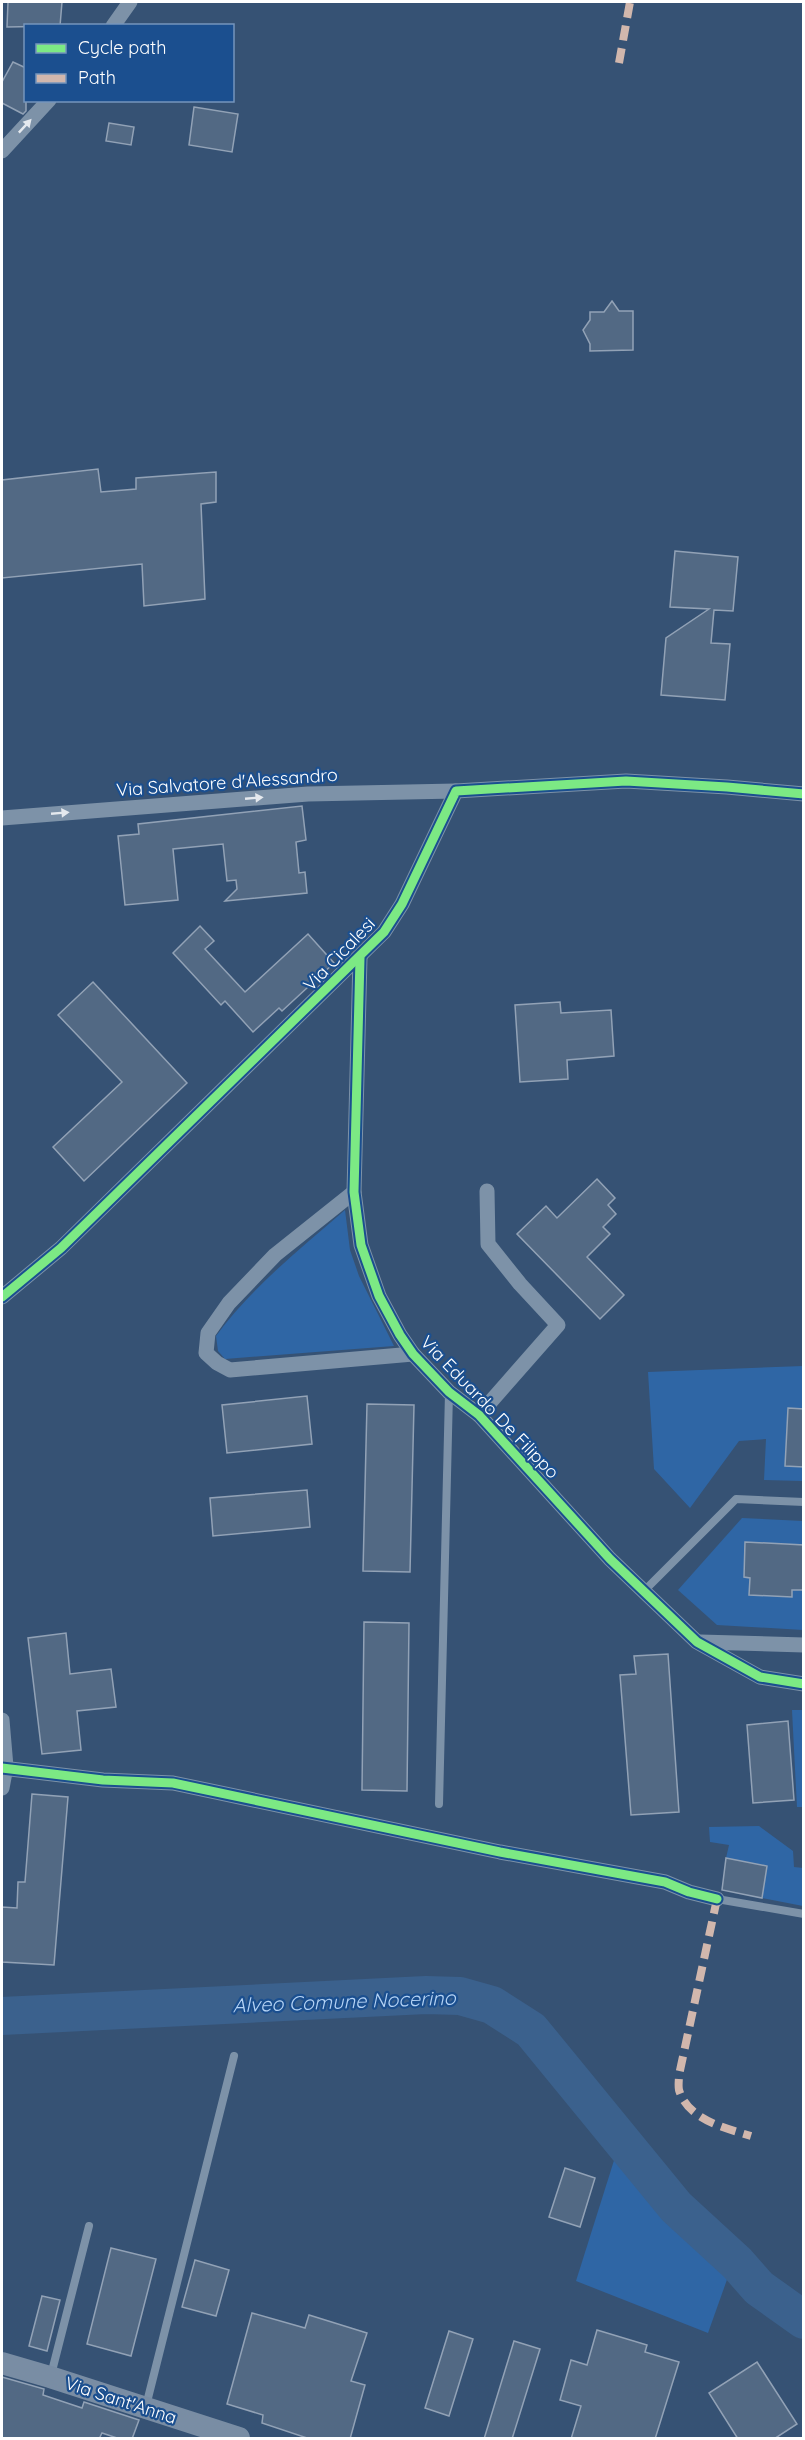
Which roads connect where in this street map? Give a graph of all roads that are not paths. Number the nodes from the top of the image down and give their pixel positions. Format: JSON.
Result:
{"nodes":[{"id":1,"x":130,"y":2,"type":"edge"},
{"id":2,"x":114,"y":24,"type":"edge"},
{"id":3,"x":47,"y":102,"type":"edge"},
{"id":4,"x":2,"y":151,"type":"edge"},
{"id":5,"x":456,"y":791,"type":"junction"},
{"id":6,"x":804,"y":794,"type":"edge"},
{"id":7,"x":2,"y":818,"type":"edge"},
{"id":8,"x":360,"y":958,"type":"junction"},
{"id":9,"x":487,"y":1191,"type":"dead end"},
{"id":10,"x":354,"y":1192,"type":"junction"},
{"id":11,"x":2,"y":1297,"type":"edge"},
{"id":12,"x":413,"y":1354,"type":"junction"},
{"id":13,"x":449,"y":1392,"type":"junction"},
{"id":14,"x":479,"y":1415,"type":"junction"},
{"id":15,"x":804,"y":1503,"type":"edge"},
{"id":16,"x":643,"y":1592,"type":"junction"},
{"id":17,"x":697,"y":1642,"type":"junction"},
{"id":18,"x":804,"y":1645,"type":"edge"},
{"id":19,"x":804,"y":1684,"type":"edge"},
{"id":20,"x":2,"y":1720,"type":"edge"},
{"id":21,"x":4,"y":1768,"type":"edge"},
{"id":22,"x":2,"y":1788,"type":"edge"},
{"id":23,"x":438,"y":1804,"type":"dead end"},
{"id":24,"x":717,"y":1899,"type":"joint"},
{"id":25,"x":804,"y":1914,"type":"edge"},
{"id":26,"x":234,"y":2056,"type":"dead end"},
{"id":27,"x":89,"y":2226,"type":"dead end"},
{"id":28,"x":2,"y":2363,"type":"edge"},
{"id":29,"x":50,"y":2377,"type":"junction"},
{"id":30,"x":146,"y":2408,"type":"junction"},
{"id":31,"x":239,"y":2439,"type":"edge"}],
"edges":[{"from":1,"to":2,"type":"street"},
{"from":4,"to":3,"type":"street","one_way":true},
{"from":5,"to":6,"type":"street"},
{"from":7,"to":5,"type":"street","name":"Via Salvatore d'Alessandro","one_way":true},
{"from":5,"to":8,"type":"street","name":"Via Cicalesi"},
{"from":8,"to":10,"type":"street","name":"Via Eduardo De Filippo"},
{"from":8,"to":11,"type":"street","name":"Via Cicalesi"},
{"from":9,"to":14,"type":"street","name":"Via Eduardo De Filippo"},
{"from":10,"to":12,"type":"street","name":"Via Eduardo De Filippo"},
{"from":10,"to":12,"type":"street","name":"Via Eduardo De Filippo"},
{"from":12,"to":13,"type":"street","name":"Via Eduardo De Filippo"},
{"from":13,"to":14,"type":"street","name":"Via Eduardo De Filippo"},
{"from":13,"to":23,"type":"lane"},
{"from":14,"to":16,"type":"street","name":"Via Eduardo De Filippo"},
{"from":15,"to":16,"type":"lane"},
{"from":16,"to":17,"type":"street","name":"Via Eduardo De Filippo"},
{"from":17,"to":18,"type":"street"},
{"from":17,"to":19,"type":"street","name":"Via Eduardo De Filippo"},
{"from":20,"to":21,"type":"street"},
{"from":21,"to":22,"type":"street"},
{"from":21,"to":24,"type":"street"},
{"from":24,"to":25,"type":"lane"},
{"from":26,"to":30,"type":"lane"},
{"from":27,"to":29,"type":"lane"},
{"from":28,"to":29,"type":"main road","name":"Via Sant'Anna"},
{"from":29,"to":30,"type":"main road","name":"Via Sant'Anna"},
{"from":30,"to":31,"type":"main road","name":"Via Sant'Anna"}]}
